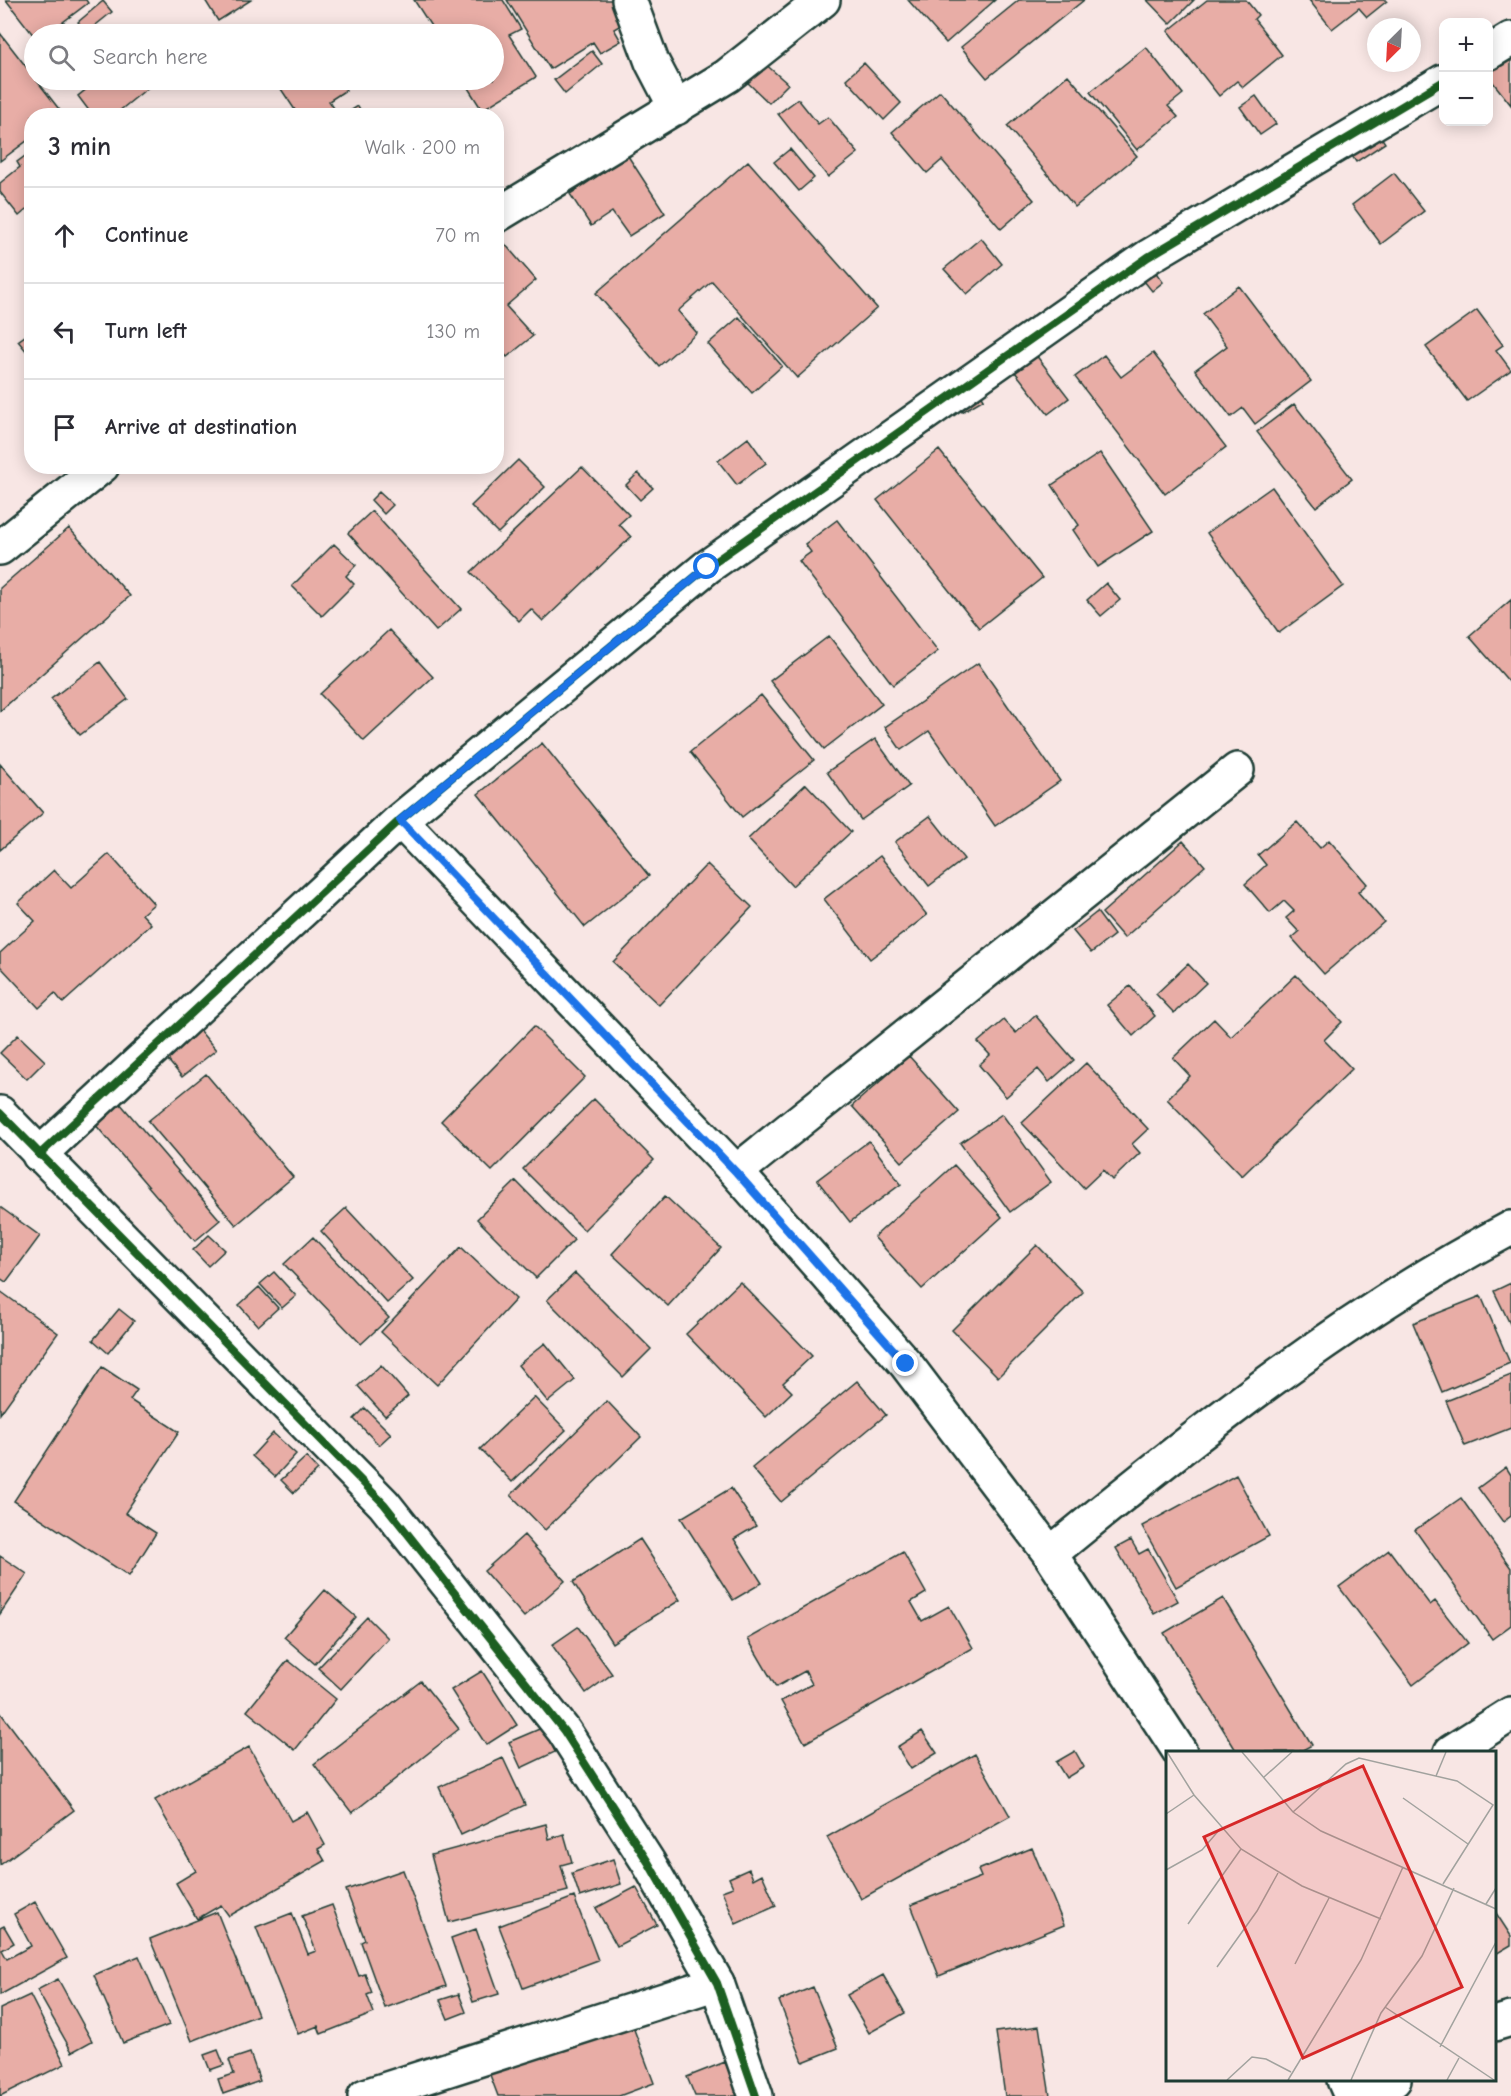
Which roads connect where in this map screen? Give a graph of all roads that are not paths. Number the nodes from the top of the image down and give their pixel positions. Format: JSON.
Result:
{"nodes":[{"id":1,"x":629,"y":0,"type":"edge"},
{"id":2,"x":823,"y":0,"type":"edge"},
{"id":3,"x":1511,"y":39,"type":"edge"},
{"id":4,"x":1493,"y":50,"type":"edge"},
{"id":5,"x":1439,"y":83,"type":"edge"},
{"id":6,"x":676,"y":108,"type":"junction"},
{"id":7,"x":504,"y":211,"type":"edge"},
{"id":8,"x":92,"y":474,"type":"edge"},
{"id":9,"x":0,"y":548,"type":"edge"},
{"id":10,"x":1238,"y":770,"type":"dead end"},
{"id":11,"x":400,"y":820,"type":"junction"},
{"id":12,"x":0,"y":1113,"type":"edge"},
{"id":13,"x":39,"y":1155,"type":"junction"},
{"id":14,"x":736,"y":1172,"type":"junction"},
{"id":15,"x":1511,"y":1228,"type":"edge"},
{"id":16,"x":1050,"y":1554,"type":"junction"},
{"id":17,"x":1511,"y":1714,"type":"edge"},
{"id":18,"x":1179,"y":1751,"type":"edge"},
{"id":19,"x":1453,"y":1751,"type":"edge"},
{"id":20,"x":717,"y":1983,"type":"junction"},
{"id":21,"x":1511,"y":2019,"type":"edge"},
{"id":22,"x":1496,"y":2023,"type":"edge"},
{"id":23,"x":1345,"y":2081,"type":"edge"},
{"id":24,"x":1391,"y":2081,"type":"edge"},
{"id":25,"x":365,"y":2096,"type":"edge"},
{"id":26,"x":756,"y":2096,"type":"edge"},
{"id":27,"x":1351,"y":2096,"type":"edge"},
{"id":28,"x":1369,"y":2096,"type":"edge"}],
"edges":[{"from":1,"to":6,"type":"street"},
{"from":2,"to":6,"type":"street"},
{"from":3,"to":4,"type":"street"},
{"from":5,"to":11,"type":"street"},
{"from":6,"to":7,"type":"street"},
{"from":8,"to":9,"type":"street"},
{"from":10,"to":14,"type":"street"},
{"from":11,"to":13,"type":"street"},
{"from":11,"to":14,"type":"street"},
{"from":12,"to":13,"type":"street"},
{"from":13,"to":20,"type":"street"},
{"from":14,"to":16,"type":"street"},
{"from":15,"to":16,"type":"street"},
{"from":16,"to":18,"type":"street"},
{"from":17,"to":19,"type":"street"},
{"from":20,"to":25,"type":"street"},
{"from":20,"to":26,"type":"street"},
{"from":21,"to":22,"type":"street"},
{"from":23,"to":27,"type":"street"},
{"from":24,"to":28,"type":"street"}]}
